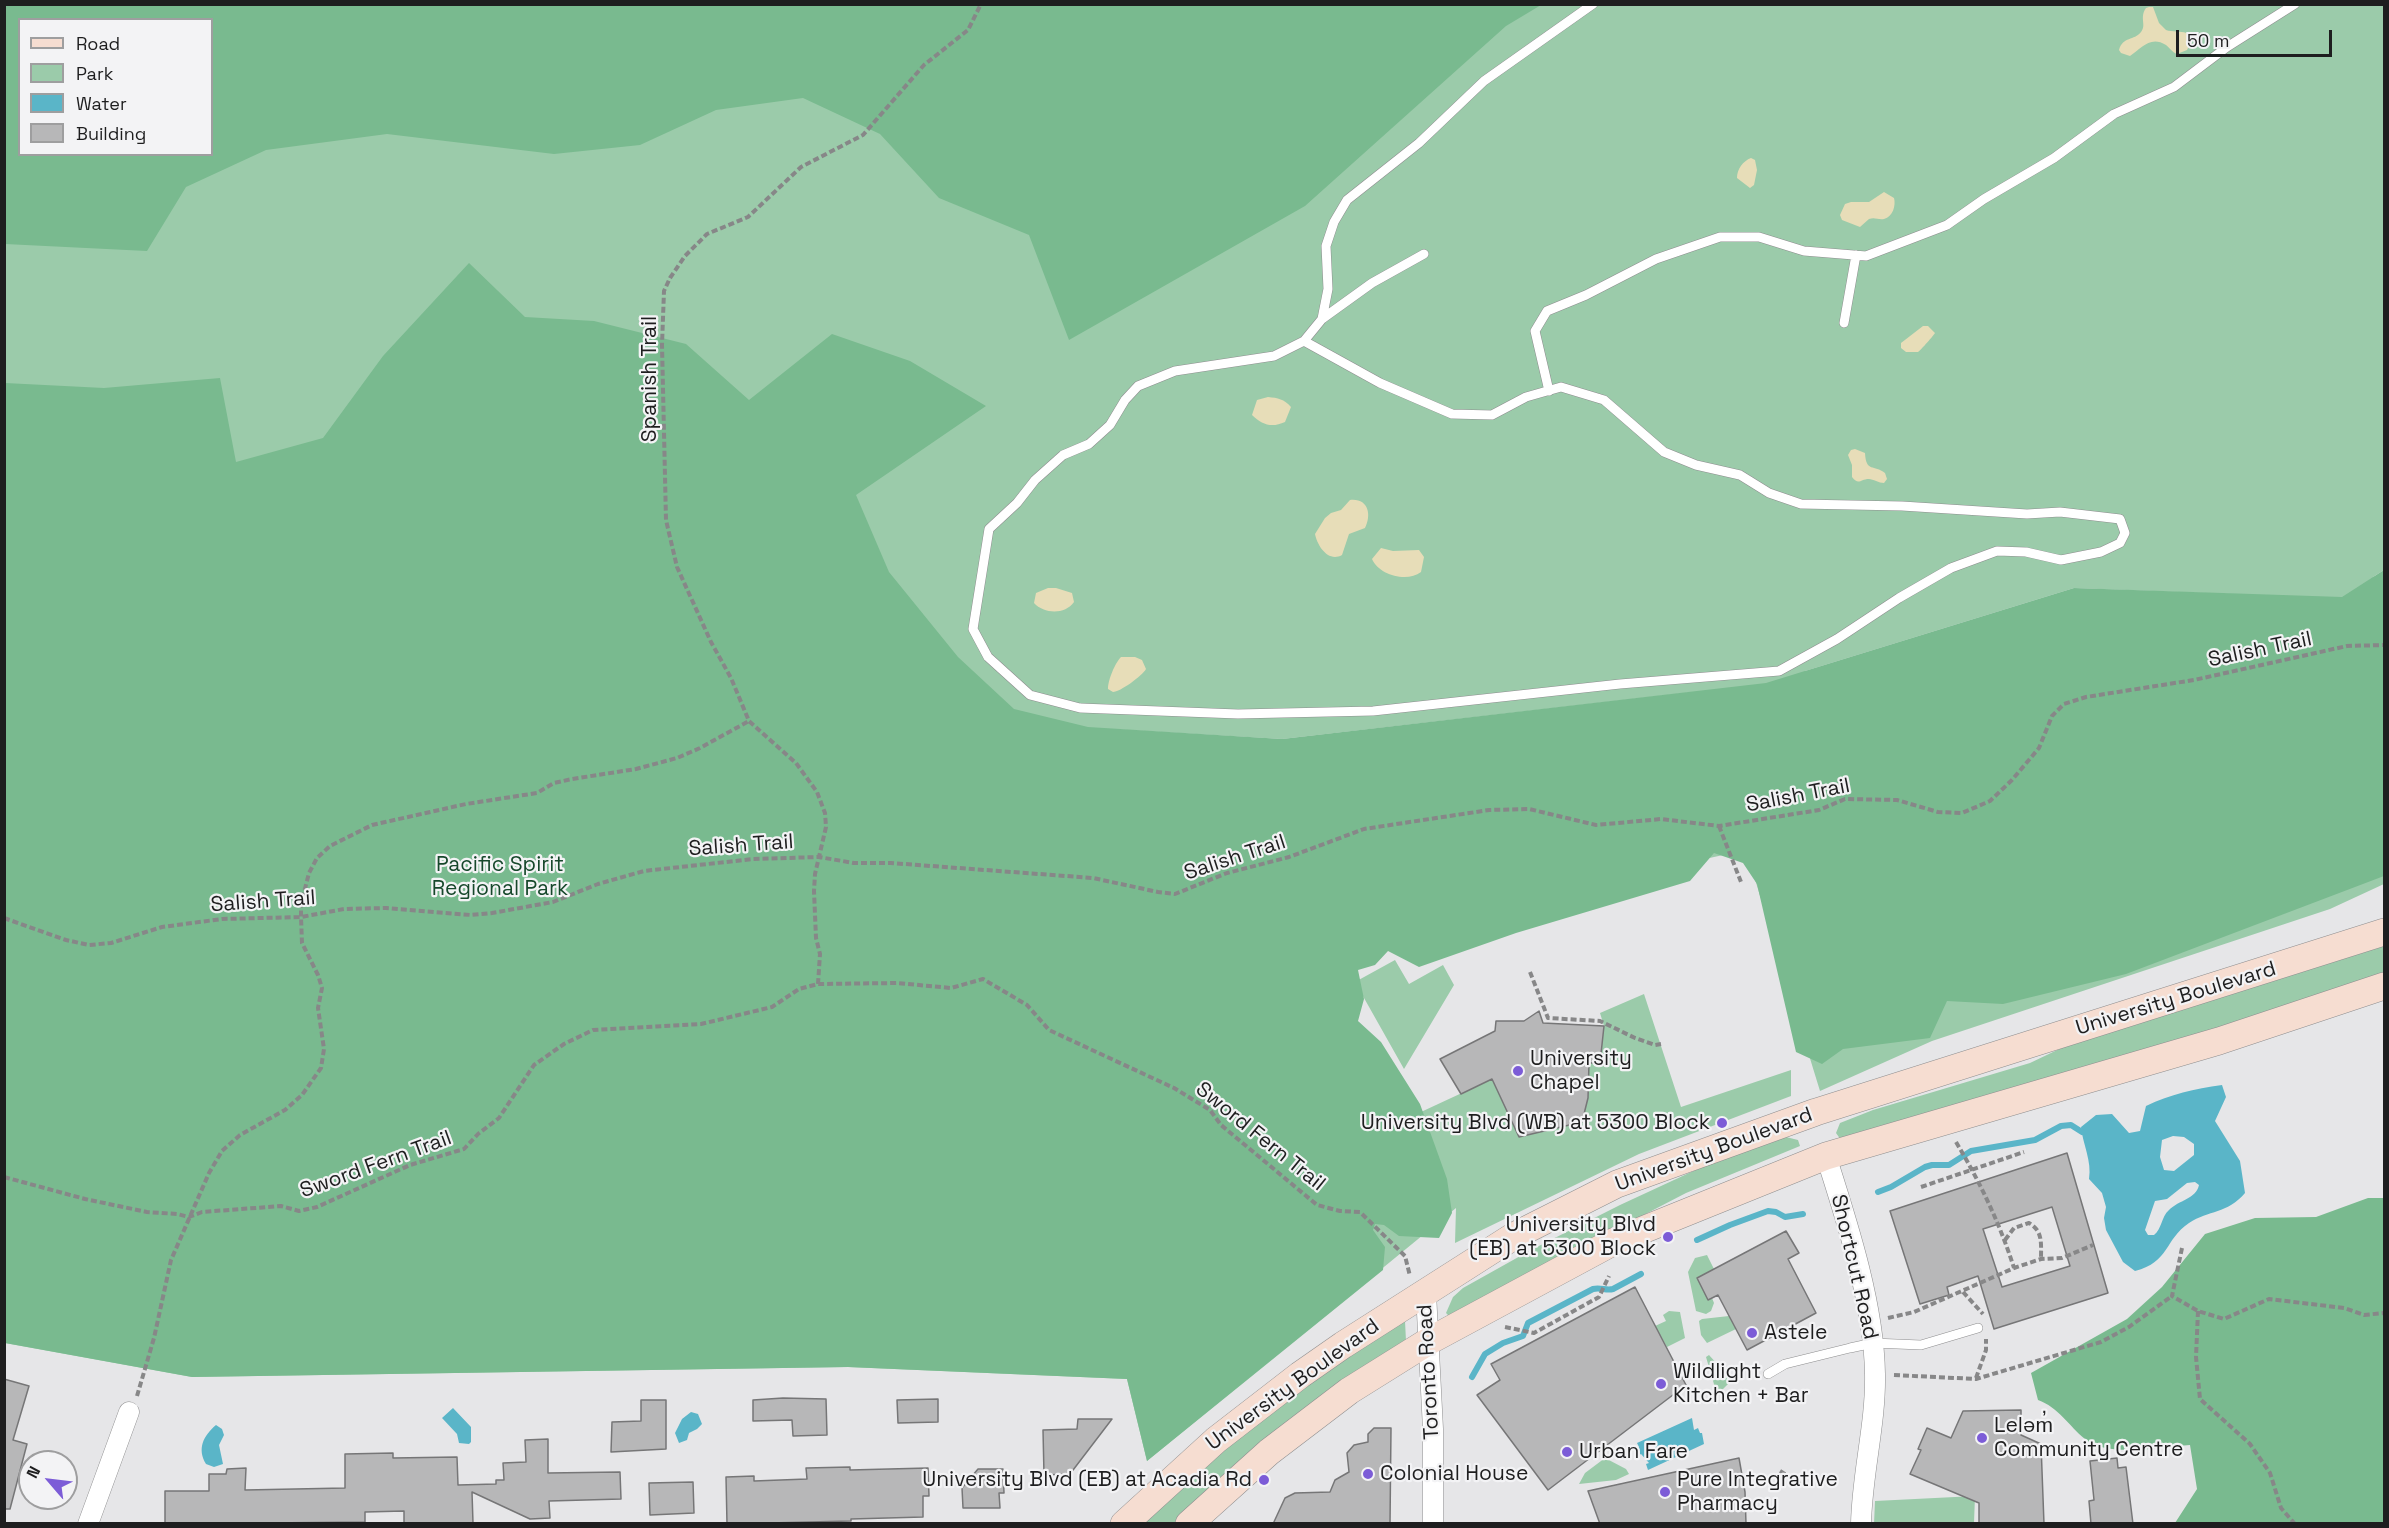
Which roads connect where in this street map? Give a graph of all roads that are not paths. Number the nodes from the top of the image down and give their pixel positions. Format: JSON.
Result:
{"nodes":[{"id":1,"x":1593,"y":4,"type":"edge"},
{"id":2,"x":2295,"y":4,"type":"edge"},
{"id":3,"x":1424,"y":254,"type":"dead end"},
{"id":4,"x":1856,"y":255,"type":"junction"},
{"id":5,"x":1322,"y":319,"type":"junction"},
{"id":6,"x":1844,"y":323,"type":"dead end"},
{"id":7,"x":1304,"y":341,"type":"junction"},
{"id":8,"x":1549,"y":391,"type":"junction"},
{"id":9,"x":2385,"y":932,"type":"edge"},
{"id":10,"x":2385,"y":986,"type":"edge"},
{"id":11,"x":1816,"y":1112,"type":"junction"},
{"id":12,"x":1826,"y":1156,"type":"junction"},
{"id":13,"x":1417,"y":1289,"type":"junction"},
{"id":14,"x":1978,"y":1328,"type":"dead end"},
{"id":15,"x":1429,"y":1341,"type":"junction"},
{"id":16,"x":1873,"y":1343,"type":"junction"},
{"id":17,"x":1768,"y":1374,"type":"dead end"},
{"id":18,"x":129,"y":1412,"type":"road end"},
{"id":19,"x":88,"y":1524,"type":"edge"},
{"id":20,"x":1124,"y":1524,"type":"edge"},
{"id":21,"x":1189,"y":1524,"type":"edge"},
{"id":22,"x":1433,"y":1524,"type":"edge"},
{"id":23,"x":1861,"y":1524,"type":"edge"}],
"edges":[{"from":1,"to":5,"type":"lane"},
{"from":2,"to":4,"type":"lane"},
{"from":3,"to":5,"type":"lane"},
{"from":4,"to":6,"type":"lane"},
{"from":4,"to":8,"type":"lane"},
{"from":5,"to":7,"type":"lane"},
{"from":7,"to":8,"type":"lane"},
{"from":7,"to":8,"type":"lane"},
{"from":9,"to":11,"type":"main road","name":"University Boulevard"},
{"from":10,"to":12,"type":"main road","name":"University Boulevard"},
{"from":11,"to":12,"type":"main road"},
{"from":11,"to":13,"type":"main road","name":"University Boulevard"},
{"from":12,"to":15,"type":"main road","name":"University Boulevard"},
{"from":12,"to":16,"type":"street","name":"Shortcut Road"},
{"from":13,"to":15,"type":"street","name":"Toronto Road"},
{"from":13,"to":20,"type":"main road","name":"University Boulevard"},
{"from":14,"to":16,"type":"lane"},
{"from":15,"to":21,"type":"main road","name":"University Boulevard"},
{"from":15,"to":22,"type":"street","name":"Toronto Road"},
{"from":16,"to":17,"type":"lane"},
{"from":16,"to":23,"type":"street","name":"Shortcut Road"},
{"from":18,"to":19,"type":"street"}]}
